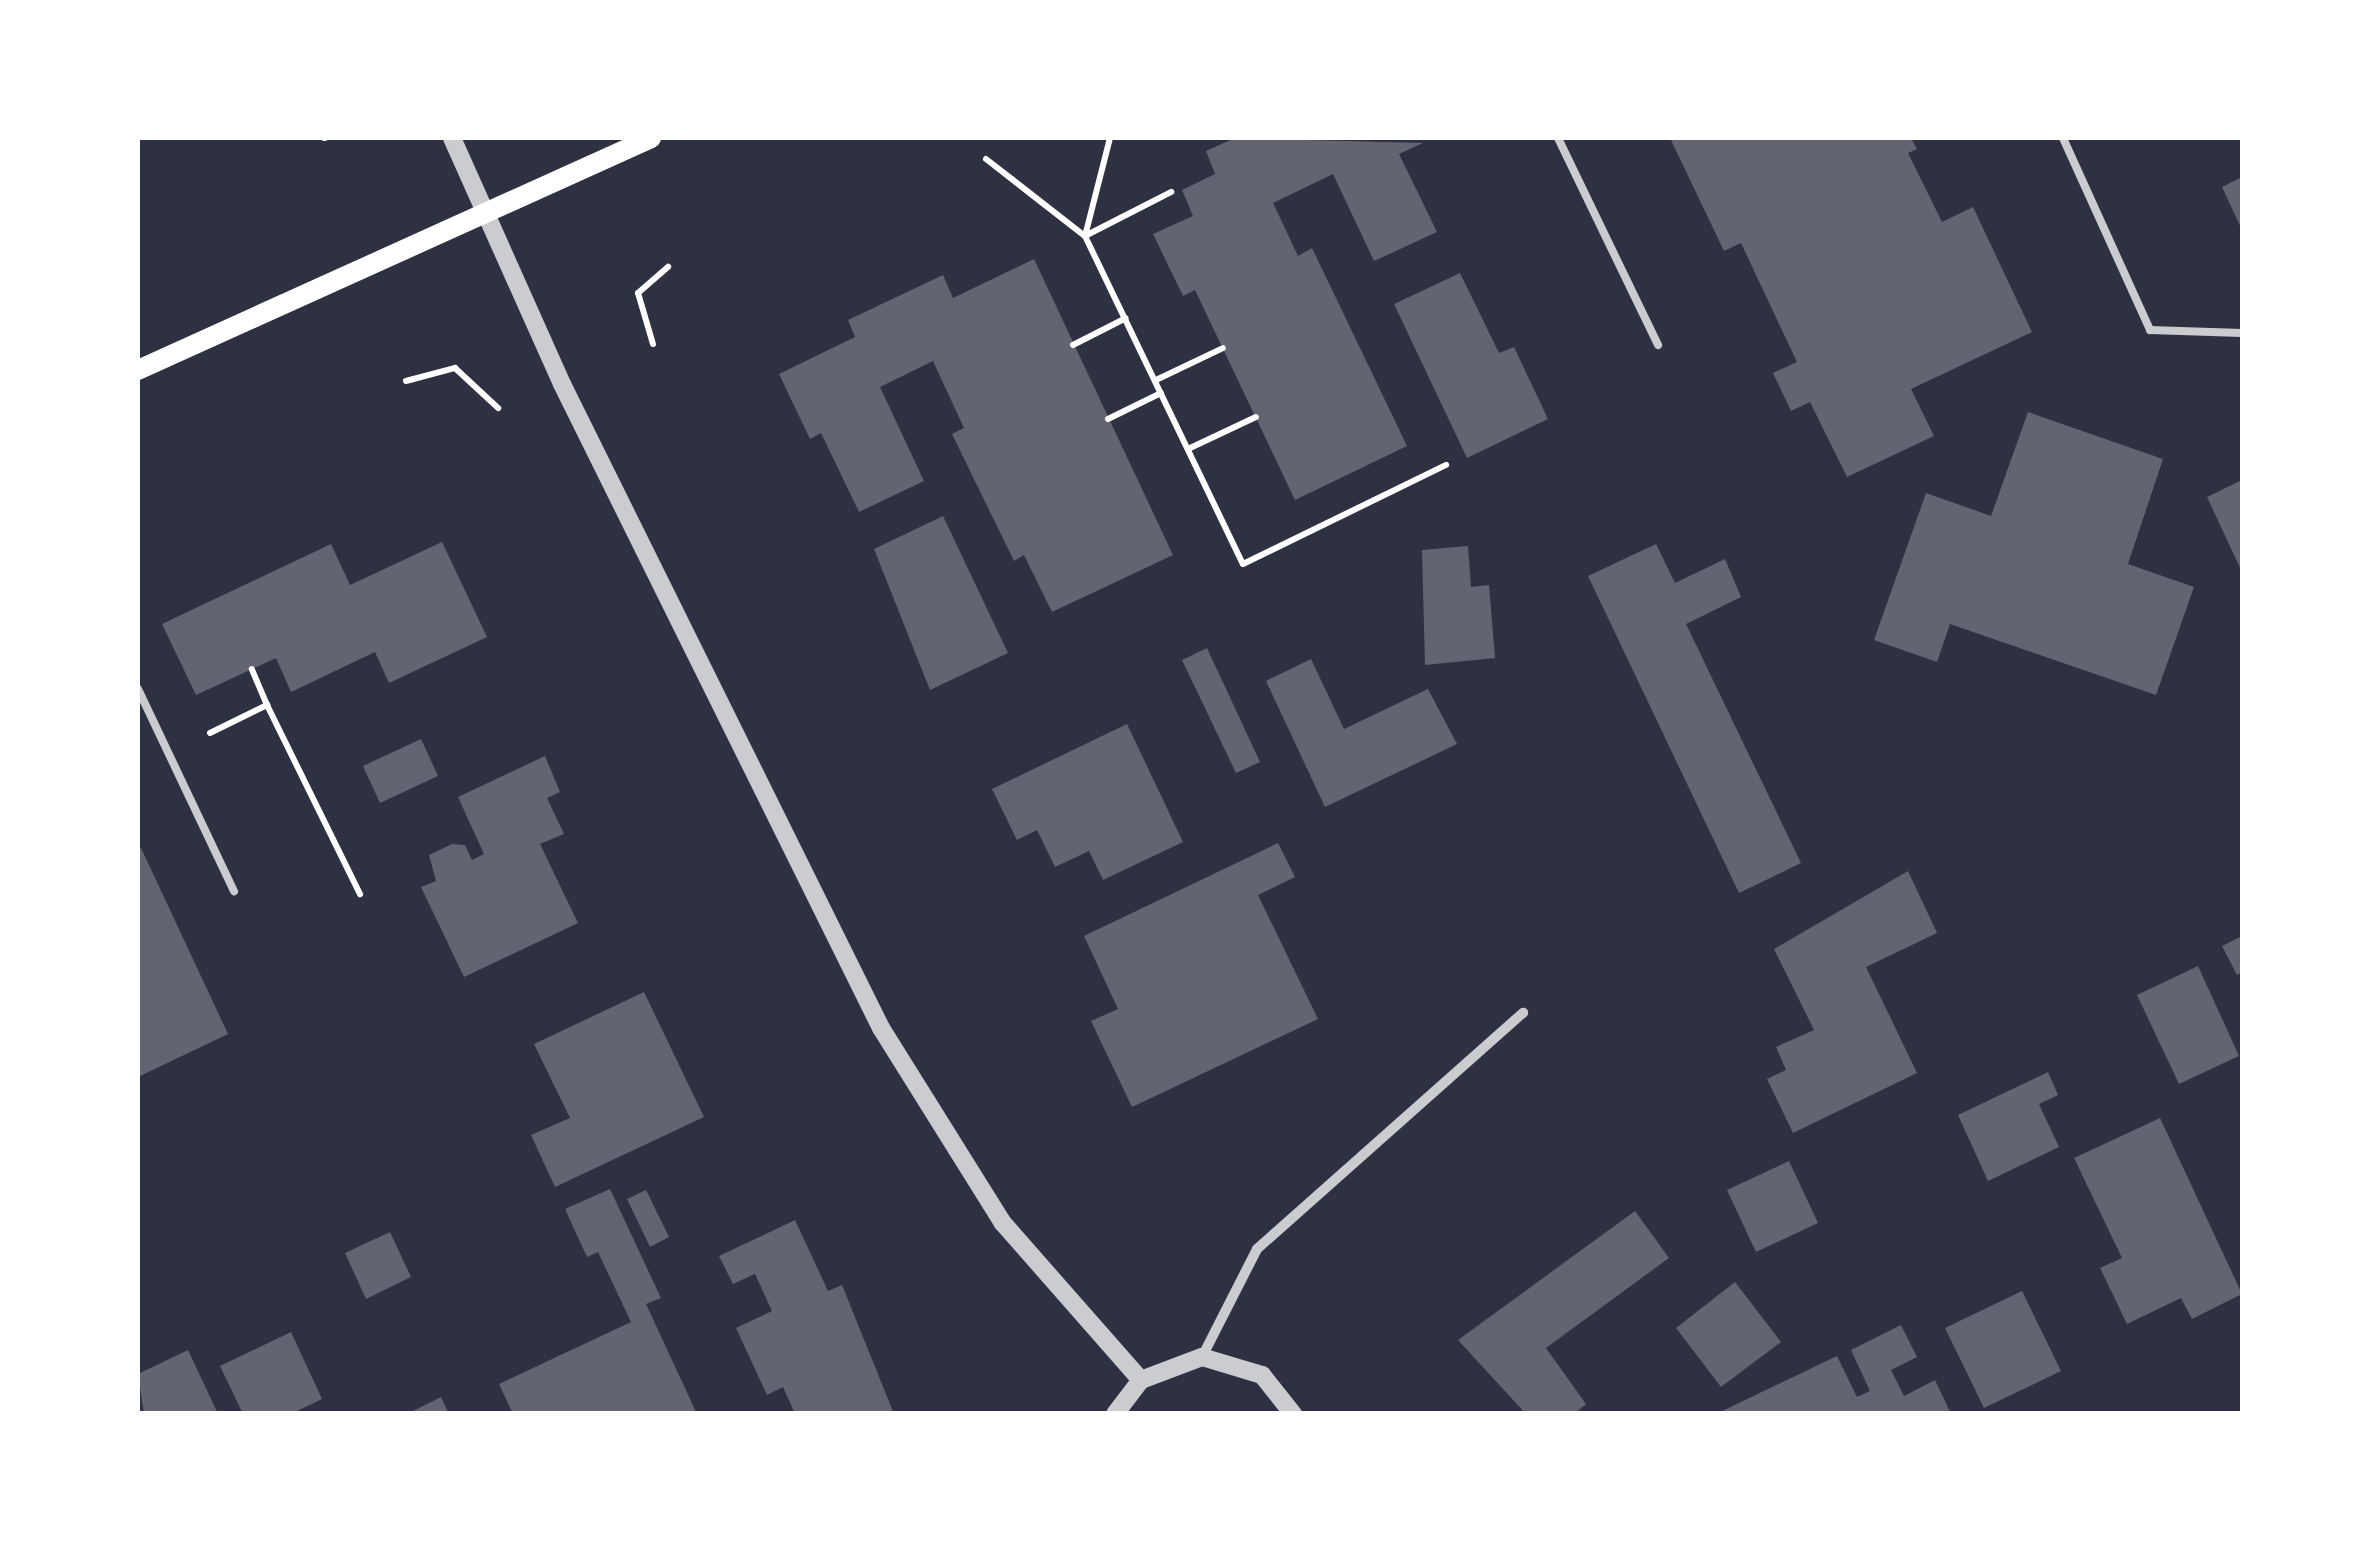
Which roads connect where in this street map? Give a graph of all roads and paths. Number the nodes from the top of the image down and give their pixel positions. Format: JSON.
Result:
{"nodes":[{"id":1,"x":452,"y":138,"type":"edge"},
{"id":2,"x":651,"y":138,"type":"edge"},
{"id":3,"x":1110,"y":138,"type":"edge"},
{"id":4,"x":1558,"y":138,"type":"edge"},
{"id":5,"x":2063,"y":138,"type":"edge"},
{"id":6,"x":986,"y":160,"type":"dead end"},
{"id":7,"x":1171,"y":192,"type":"dead end"},
{"id":8,"x":487,"y":209,"type":"junction"},
{"id":9,"x":1086,"y":236,"type":"junction"},
{"id":10,"x":668,"y":268,"type":"dead end"},
{"id":11,"x":1126,"y":318,"type":"junction"},
{"id":12,"x":2242,"y":333,"type":"edge"},
{"id":13,"x":653,"y":344,"type":"dead end"},
{"id":14,"x":1074,"y":345,"type":"dead end"},
{"id":15,"x":1658,"y":345,"type":"dead end"},
{"id":16,"x":1223,"y":348,"type":"dead end"},
{"id":17,"x":138,"y":370,"type":"edge"},
{"id":18,"x":1156,"y":380,"type":"junction"},
{"id":19,"x":406,"y":381,"type":"dead end"},
{"id":20,"x":1160,"y":392,"type":"junction"},
{"id":21,"x":498,"y":408,"type":"dead end"},
{"id":22,"x":1256,"y":417,"type":"dead end"},
{"id":23,"x":1108,"y":419,"type":"dead end"},
{"id":24,"x":1188,"y":449,"type":"junction"},
{"id":25,"x":1446,"y":465,"type":"dead end"},
{"id":26,"x":252,"y":669,"type":"dead end"},
{"id":27,"x":138,"y":689,"type":"edge"},
{"id":28,"x":267,"y":705,"type":"junction"},
{"id":29,"x":256,"y":713,"type":"dead end"},
{"id":30,"x":234,"y":890,"type":"dead end"},
{"id":31,"x":360,"y":894,"type":"dead end"},
{"id":32,"x":1523,"y":1013,"type":"dead end"},
{"id":33,"x":1202,"y":1357,"type":"junction"},
{"id":34,"x":1140,"y":1380,"type":"junction"},
{"id":35,"x":1116,"y":1414,"type":"edge"},
{"id":36,"x":1293,"y":1414,"type":"edge"}],
"edges":[{"from":1,"to":8,"type":"street"},
{"from":2,"to":8,"type":"main road"},
{"from":3,"to":9,"type":"path"},
{"from":4,"to":15,"type":"lane"},
{"from":5,"to":12,"type":"lane"},
{"from":6,"to":9,"type":"path"},
{"from":7,"to":9,"type":"path"},
{"from":8,"to":17,"type":"main road"},
{"from":8,"to":34,"type":"street"},
{"from":9,"to":11,"type":"path"},
{"from":10,"to":13,"type":"path"},
{"from":11,"to":14,"type":"path"},
{"from":11,"to":18,"type":"path"},
{"from":16,"to":18,"type":"path"},
{"from":18,"to":20,"type":"path"},
{"from":19,"to":21,"type":"path"},
{"from":20,"to":23,"type":"path"},
{"from":20,"to":24,"type":"path"},
{"from":22,"to":24,"type":"path"},
{"from":24,"to":25,"type":"path"},
{"from":26,"to":28,"type":"path"},
{"from":27,"to":30,"type":"lane"},
{"from":28,"to":29,"type":"path"},
{"from":28,"to":31,"type":"path"},
{"from":32,"to":33,"type":"street"},
{"from":33,"to":34,"type":"street"},
{"from":33,"to":36,"type":"street"},
{"from":34,"to":35,"type":"street"}]}
